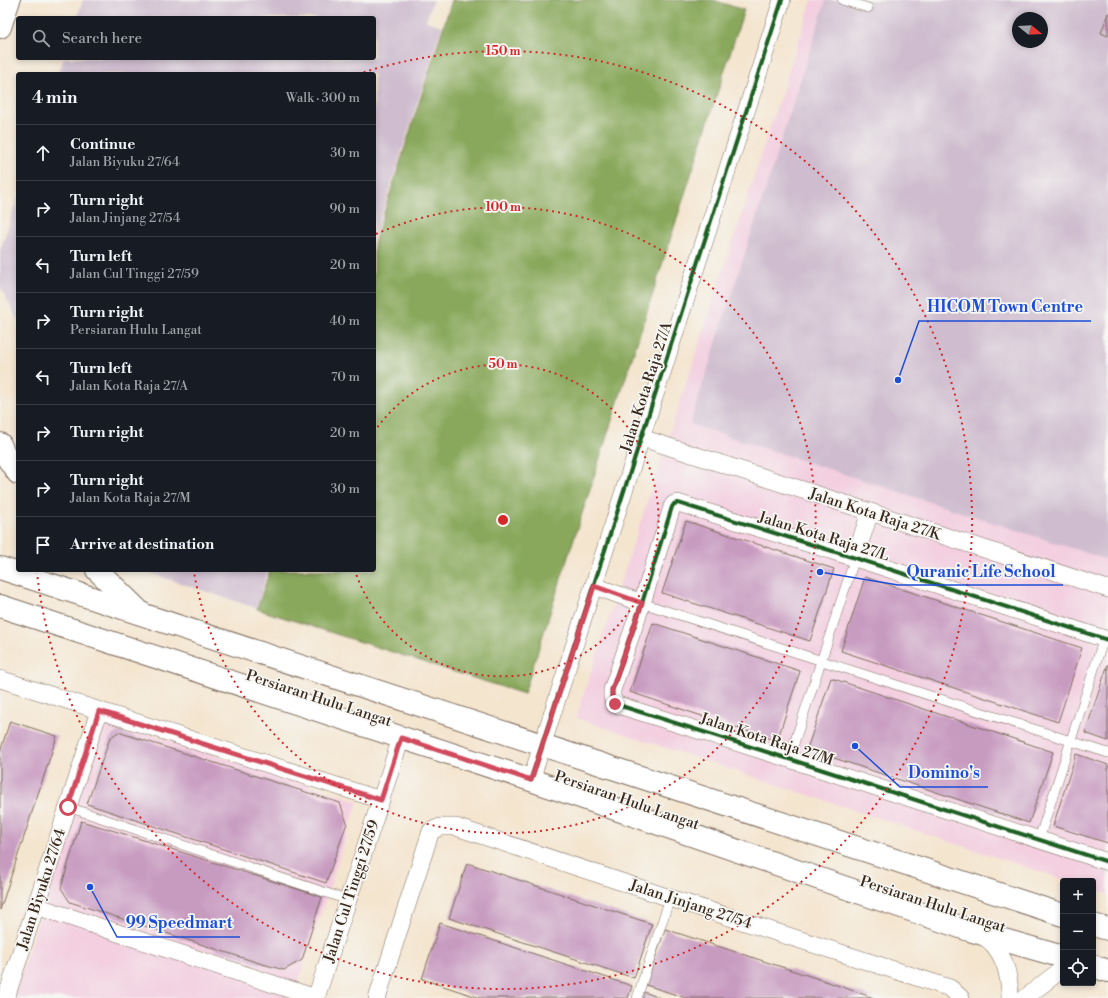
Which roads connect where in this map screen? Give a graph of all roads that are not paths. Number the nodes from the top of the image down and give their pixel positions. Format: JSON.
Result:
{"nodes":[{"id":1,"x":9,"y":0,"type":"edge"},
{"id":2,"x":782,"y":0,"type":"edge"},
{"id":3,"x":842,"y":0,"type":"edge"},
{"id":4,"x":868,"y":8,"type":"dead end"},
{"id":5,"x":0,"y":27,"type":"edge"},
{"id":6,"x":642,"y":438,"type":"junction"},
{"id":7,"x":0,"y":444,"type":"edge"},
{"id":8,"x":16,"y":470,"type":"edge"},
{"id":9,"x":672,"y":508,"type":"joint"},
{"id":10,"x":870,"y":512,"type":"junction"},
{"id":11,"x":855,"y":558,"type":"junction"},
{"id":12,"x":0,"y":568,"type":"edge"},
{"id":13,"x":99,"y":572,"type":"edge"},
{"id":14,"x":594,"y":586,"type":"junction"},
{"id":15,"x":1108,"y":589,"type":"edge"},
{"id":16,"x":642,"y":603,"type":"junction"},
{"id":17,"x":0,"y":606,"type":"edge"},
{"id":18,"x":144,"y":615,"type":"junction"},
{"id":19,"x":1107,"y":635,"type":"edge"},
{"id":20,"x":821,"y":661,"type":"junction"},
{"id":21,"x":0,"y":679,"type":"edge"},
{"id":22,"x":99,"y":711,"type":"junction"},
{"id":23,"x":401,"y":738,"type":"junction"},
{"id":24,"x":1071,"y":741,"type":"junction"},
{"id":25,"x":543,"y":745,"type":"junction"},
{"id":26,"x":1108,"y":752,"type":"edge"},
{"id":27,"x":790,"y":759,"type":"junction"},
{"id":28,"x":531,"y":780,"type":"junction"},
{"id":29,"x":381,"y":800,"type":"junction"},
{"id":30,"x":68,"y":807,"type":"junction"},
{"id":31,"x":1039,"y":839,"type":"junction"},
{"id":32,"x":1108,"y":862,"type":"edge"},
{"id":33,"x":670,"y":898,"type":"junction"},
{"id":34,"x":348,"y":900,"type":"junction"},
{"id":35,"x":36,"y":906,"type":"junction"},
{"id":36,"x":1060,"y":914,"type":"edge"},
{"id":37,"x":1096,"y":926,"type":"edge"},
{"id":38,"x":969,"y":930,"type":"junction"},
{"id":39,"x":1108,"y":930,"type":"edge"},
{"id":40,"x":1060,"y":956,"type":"edge"},
{"id":41,"x":1096,"y":967,"type":"edge"},
{"id":42,"x":1108,"y":971,"type":"edge"},
{"id":43,"x":1060,"y":972,"type":"edge"},
{"id":44,"x":955,"y":993,"type":"edge"},
{"id":45,"x":380,"y":997,"type":"edge"},
{"id":46,"x":6,"y":998,"type":"edge"},
{"id":47,"x":316,"y":998,"type":"edge"},
{"id":48,"x":637,"y":998,"type":"edge"},
{"id":49,"x":1010,"y":998,"type":"edge"},
{"id":50,"x":1025,"y":998,"type":"edge"}],
"edges":[{"from":1,"to":5,"type":"main road"},
{"from":2,"to":6,"type":"street","name":"Jalan Kota Raja 27/A"},
{"from":3,"to":4,"type":"lane"},
{"from":6,"to":10,"type":"street","name":"Jalan Kota Raja 27/K"},
{"from":6,"to":14,"type":"street","name":"Jalan Kota Raja 27/A"},
{"from":7,"to":8,"type":"main road"},
{"from":9,"to":11,"type":"street","name":"Jalan Kota Raja 27/L"},
{"from":9,"to":16,"type":"street","name":"Jalan Kota Raja 27/M"},
{"from":10,"to":11,"type":"street"},
{"from":10,"to":15,"type":"street","name":"Jalan Kota Raja 27/K"},
{"from":11,"to":19,"type":"street","name":"Jalan Kota Raja 27/L"},
{"from":11,"to":20,"type":"lane"},
{"from":12,"to":18,"type":"main road","name":"Persiaran Hulu Langat"},
{"from":13,"to":18,"type":"main road"},
{"from":14,"to":16,"type":"street"},
{"from":14,"to":25,"type":"street","name":"Jalan Kota Raja 27/A"},
{"from":16,"to":20,"type":"lane"},
{"from":16,"to":27,"type":"street","name":"Jalan Kota Raja 27/M"},
{"from":17,"to":23,"type":"main road","name":"Persiaran Hulu Langat"},
{"from":18,"to":25,"type":"main road","name":"Persiaran Hulu Langat"},
{"from":19,"to":24,"type":"lane"},
{"from":20,"to":24,"type":"lane"},
{"from":20,"to":27,"type":"lane"},
{"from":21,"to":22,"type":"street"},
{"from":22,"to":29,"type":"street"},
{"from":22,"to":30,"type":"street","name":"Jalan Biyuku 27/64"},
{"from":23,"to":28,"type":"main road","name":"Persiaran Hulu Langat"},
{"from":23,"to":29,"type":"street","name":"Jalan Cul Tinggi 27/59"},
{"from":24,"to":26,"type":"lane"},
{"from":24,"to":31,"type":"lane"},
{"from":25,"to":28,"type":"street","name":"Jalan Kota Raja 27/A"},
{"from":25,"to":36,"type":"main road","name":"Persiaran Hulu Langat"},
{"from":27,"to":31,"type":"street","name":"Jalan Kota Raja 27/M"},
{"from":28,"to":38,"type":"main road","name":"Persiaran Hulu Langat"},
{"from":29,"to":34,"type":"street","name":"Jalan Cul Tinggi 27/59"},
{"from":30,"to":34,"type":"lane"},
{"from":30,"to":35,"type":"street","name":"Jalan Biyuku 27/64"},
{"from":31,"to":32,"type":"street","name":"Jalan Kota Raja 27/M"},
{"from":33,"to":44,"type":"street","name":"Jalan Jinjang 27/54"},
{"from":33,"to":45,"type":"street","name":"Jalan Jinjang 27/54"},
{"from":33,"to":48,"type":"lane"},
{"from":34,"to":47,"type":"street","name":"Jalan Cul Tinggi 27/59"},
{"from":35,"to":46,"type":"street","name":"Jalan Biyuku 27/64"},
{"from":35,"to":47,"type":"street"},
{"from":37,"to":39,"type":"main road"},
{"from":38,"to":40,"type":"main road","name":"Persiaran Hulu Langat"},
{"from":38,"to":49,"type":"street"},
{"from":41,"to":42,"type":"main road"},
{"from":43,"to":50,"type":"street"}]}
